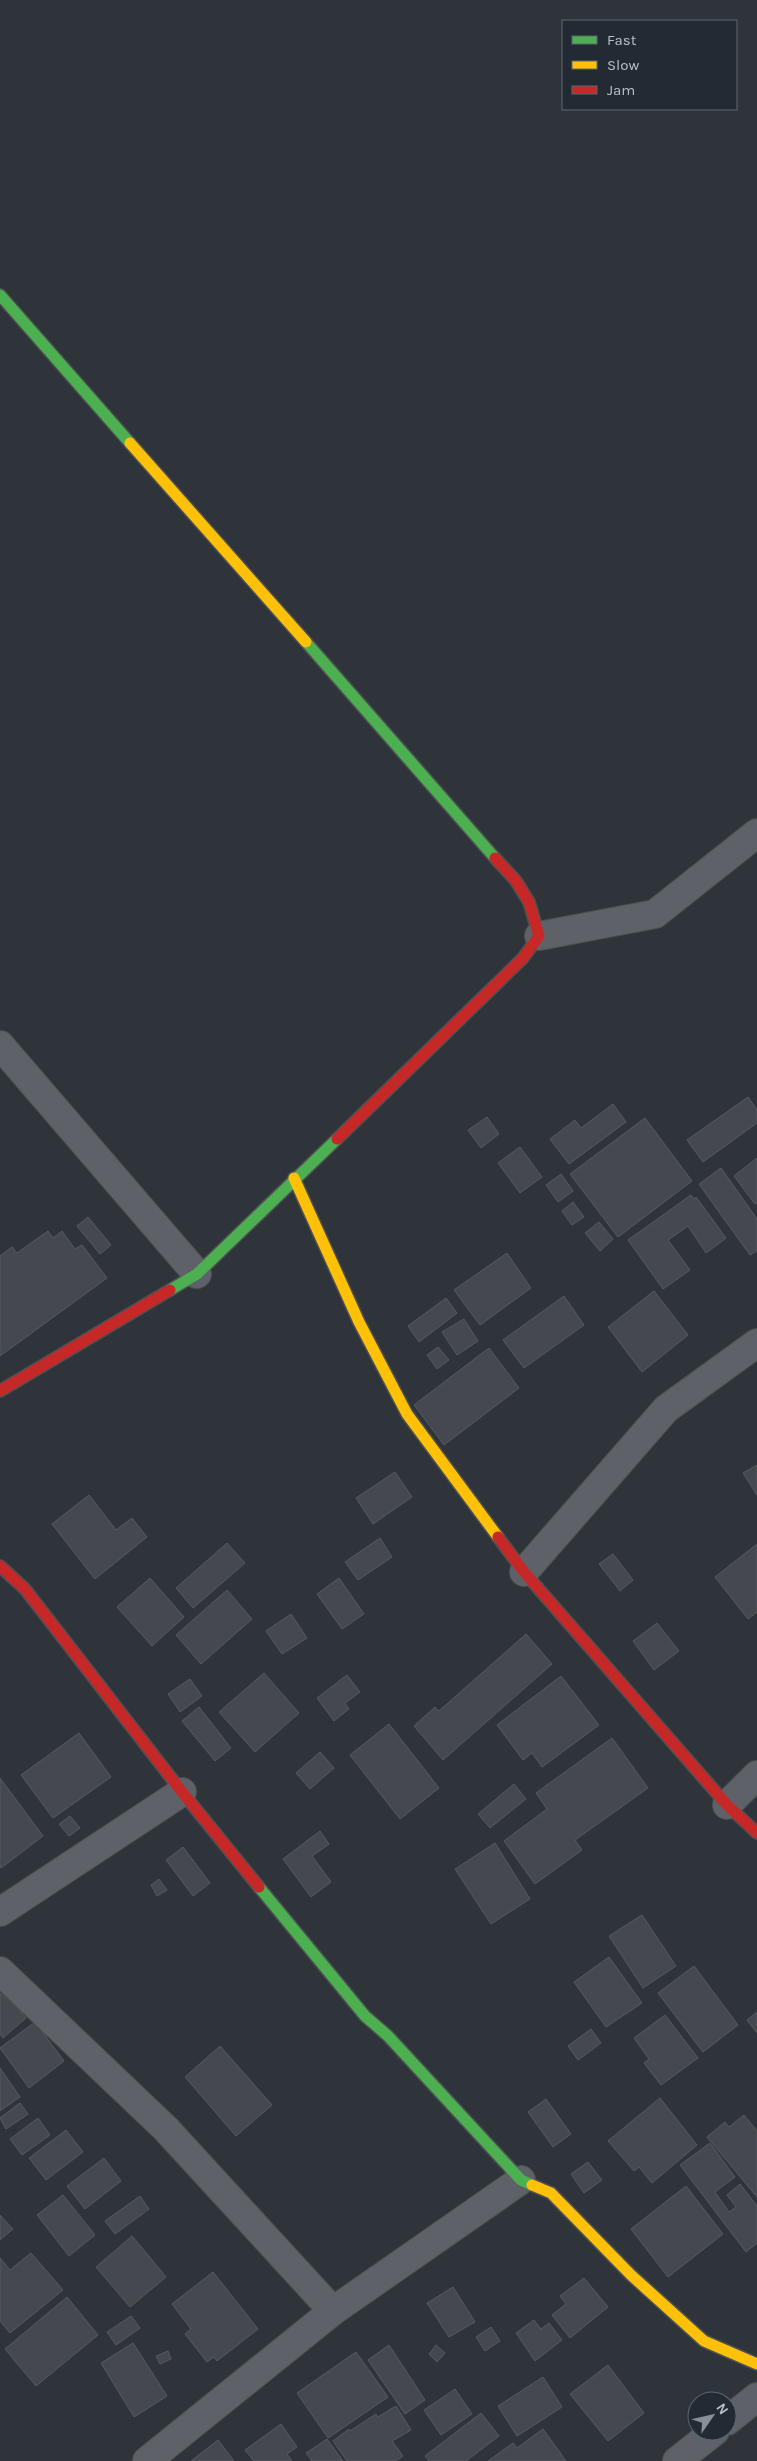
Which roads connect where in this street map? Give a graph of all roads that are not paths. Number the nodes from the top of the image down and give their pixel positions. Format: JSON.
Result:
{"nodes":[{"id":1,"x":0,"y":295,"type":"edge"},
{"id":2,"x":757,"y":833,"type":"edge"},
{"id":3,"x":539,"y":936,"type":"junction"},
{"id":4,"x":0,"y":1045,"type":"edge"},
{"id":5,"x":294,"y":1178,"type":"junction"},
{"id":6,"x":197,"y":1274,"type":"junction"},
{"id":7,"x":757,"y":1344,"type":"edge"},
{"id":8,"x":0,"y":1391,"type":"edge"},
{"id":9,"x":0,"y":1566,"type":"edge"},
{"id":10,"x":524,"y":1572,"type":"junction"},
{"id":11,"x":757,"y":1775,"type":"edge"},
{"id":12,"x":182,"y":1792,"type":"junction"},
{"id":13,"x":727,"y":1805,"type":"junction"},
{"id":14,"x":757,"y":1833,"type":"edge"},
{"id":15,"x":0,"y":1912,"type":"edge"},
{"id":16,"x":0,"y":1971,"type":"edge"},
{"id":17,"x":521,"y":2180,"type":"junction"},
{"id":18,"x":333,"y":2311,"type":"junction"},
{"id":19,"x":757,"y":2364,"type":"edge"},
{"id":20,"x":757,"y":2397,"type":"edge"},
{"id":21,"x":737,"y":2413,"type":"edge"},
{"id":22,"x":702,"y":2441,"type":"edge"},
{"id":23,"x":146,"y":2461,"type":"edge"},
{"id":24,"x":677,"y":2461,"type":"edge"}],
"edges":[{"from":1,"to":3,"type":"street"},
{"from":2,"to":3,"type":"street"},
{"from":3,"to":5,"type":"street"},
{"from":4,"to":6,"type":"street"},
{"from":5,"to":6,"type":"street"},
{"from":5,"to":10,"type":"street"},
{"from":6,"to":8,"type":"street"},
{"from":7,"to":10,"type":"street"},
{"from":9,"to":12,"type":"street"},
{"from":10,"to":13,"type":"street"},
{"from":11,"to":13,"type":"street"},
{"from":12,"to":15,"type":"street"},
{"from":12,"to":17,"type":"street"},
{"from":13,"to":14,"type":"street"},
{"from":16,"to":18,"type":"street"},
{"from":17,"to":18,"type":"street"},
{"from":17,"to":19,"type":"street"},
{"from":18,"to":23,"type":"street"},
{"from":20,"to":21,"type":"street"},
{"from":22,"to":24,"type":"street"}]}
